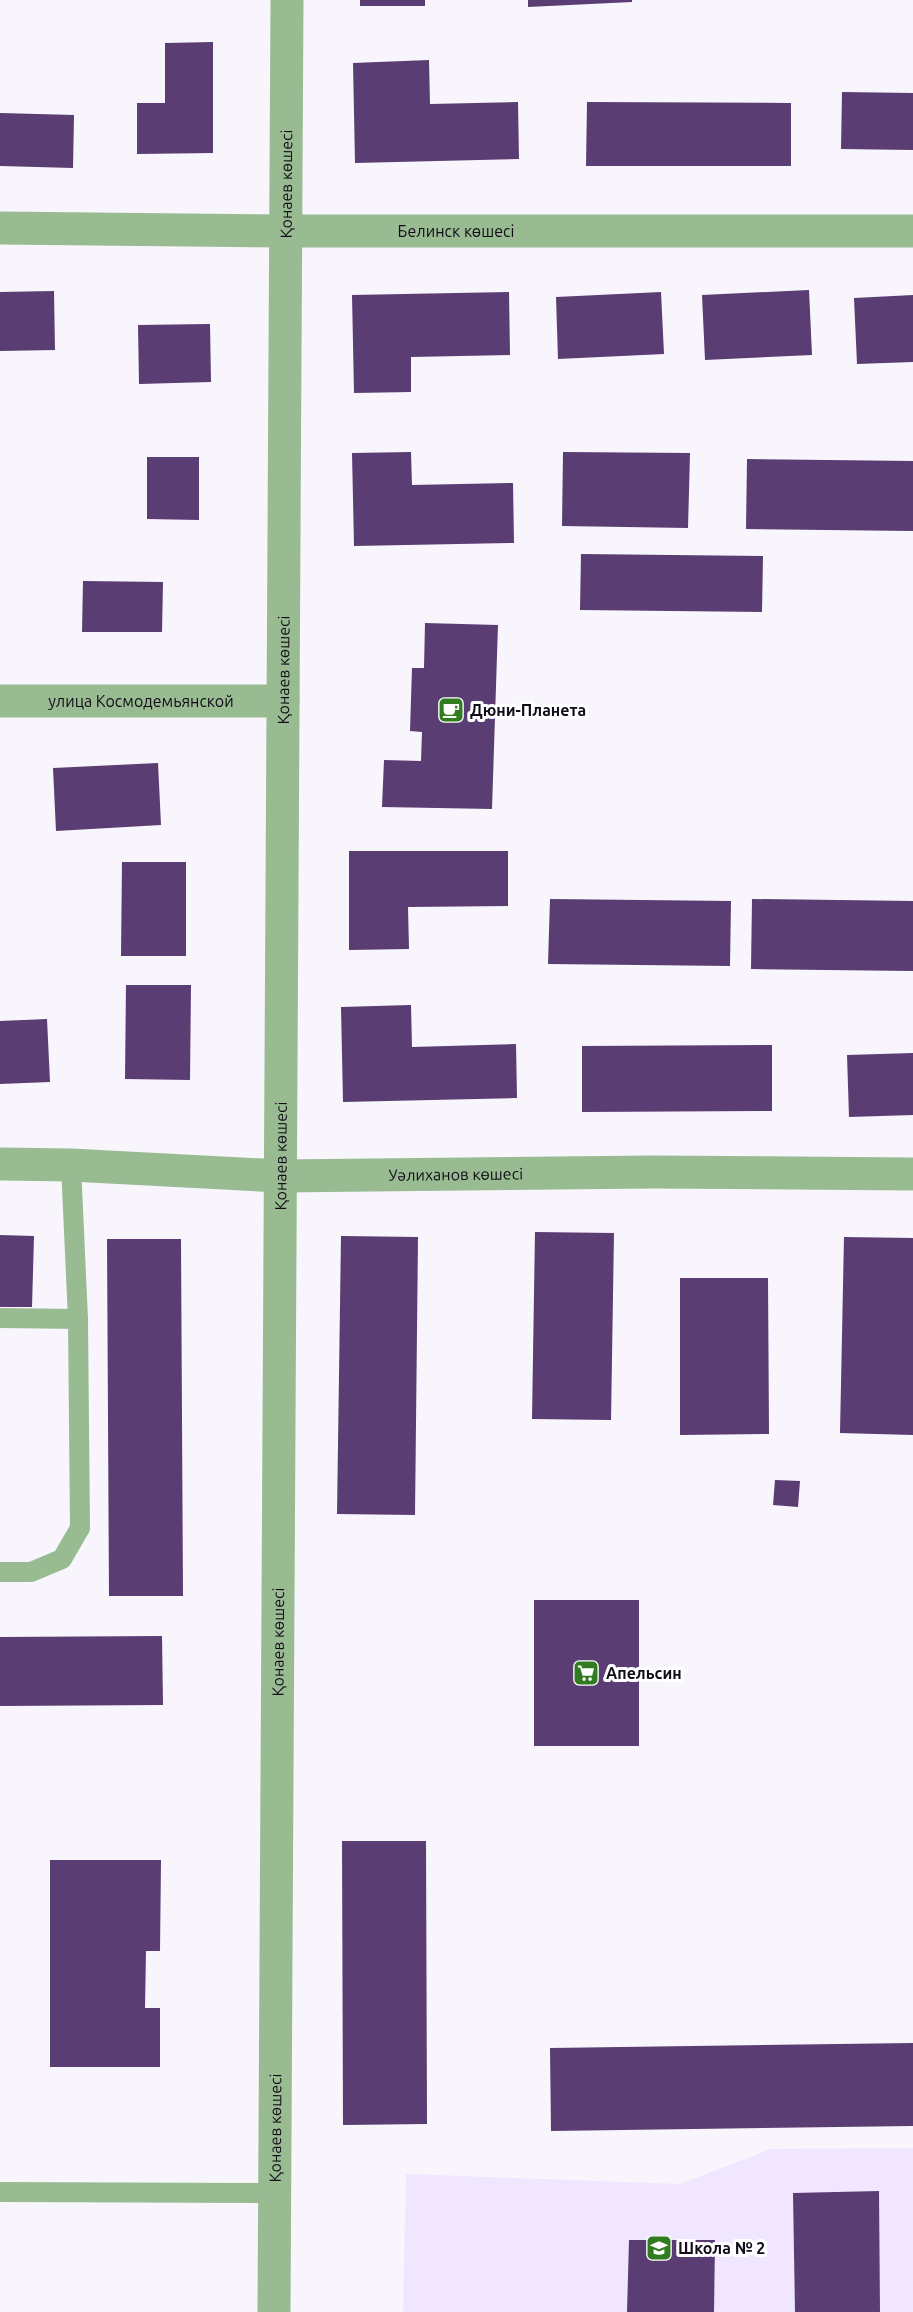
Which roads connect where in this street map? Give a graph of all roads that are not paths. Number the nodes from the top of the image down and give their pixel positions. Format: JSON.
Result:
{"nodes":[{"id":1,"x":287,"y":0,"type":"edge"},
{"id":2,"x":0,"y":228,"type":"edge"},
{"id":3,"x":286,"y":231,"type":"junction"},
{"id":4,"x":913,"y":231,"type":"edge"},
{"id":5,"x":0,"y":701,"type":"edge"},
{"id":6,"x":283,"y":701,"type":"junction"},
{"id":7,"x":0,"y":1164,"type":"edge"},
{"id":8,"x":70,"y":1165,"type":"junction"},
{"id":9,"x":913,"y":1174,"type":"edge"},
{"id":10,"x":280,"y":1176,"type":"junction"},
{"id":11,"x":0,"y":1318,"type":"edge"},
{"id":12,"x":78,"y":1319,"type":"junction"},
{"id":13,"x":0,"y":1572,"type":"edge"},
{"id":14,"x":0,"y":2192,"type":"edge"},
{"id":15,"x":275,"y":2193,"type":"junction"},
{"id":16,"x":274,"y":2312,"type":"edge"}],
"edges":[{"from":1,"to":3,"type":"street","name":"Қонаев көшесі"},
{"from":2,"to":3,"type":"street","name":"Белинск көшесі"},
{"from":3,"to":4,"type":"street","name":"Белинск көшесі"},
{"from":3,"to":6,"type":"street","name":"Қонаев көшесі"},
{"from":5,"to":6,"type":"street","name":"улица Космодемьянской"},
{"from":6,"to":10,"type":"street","name":"Қонаев көшесі"},
{"from":7,"to":8,"type":"street","name":"Уәлиханов көшесі"},
{"from":8,"to":10,"type":"street","name":"Уәлиханов көшесі"},
{"from":8,"to":12,"type":"lane"},
{"from":9,"to":10,"type":"street","name":"Уәлиханов көшесі"},
{"from":10,"to":15,"type":"street","name":"Қонаев көшесі"},
{"from":11,"to":12,"type":"lane"},
{"from":12,"to":13,"type":"lane"},
{"from":14,"to":15,"type":"lane"},
{"from":15,"to":16,"type":"street","name":"Қонаев көшесі"}]}
